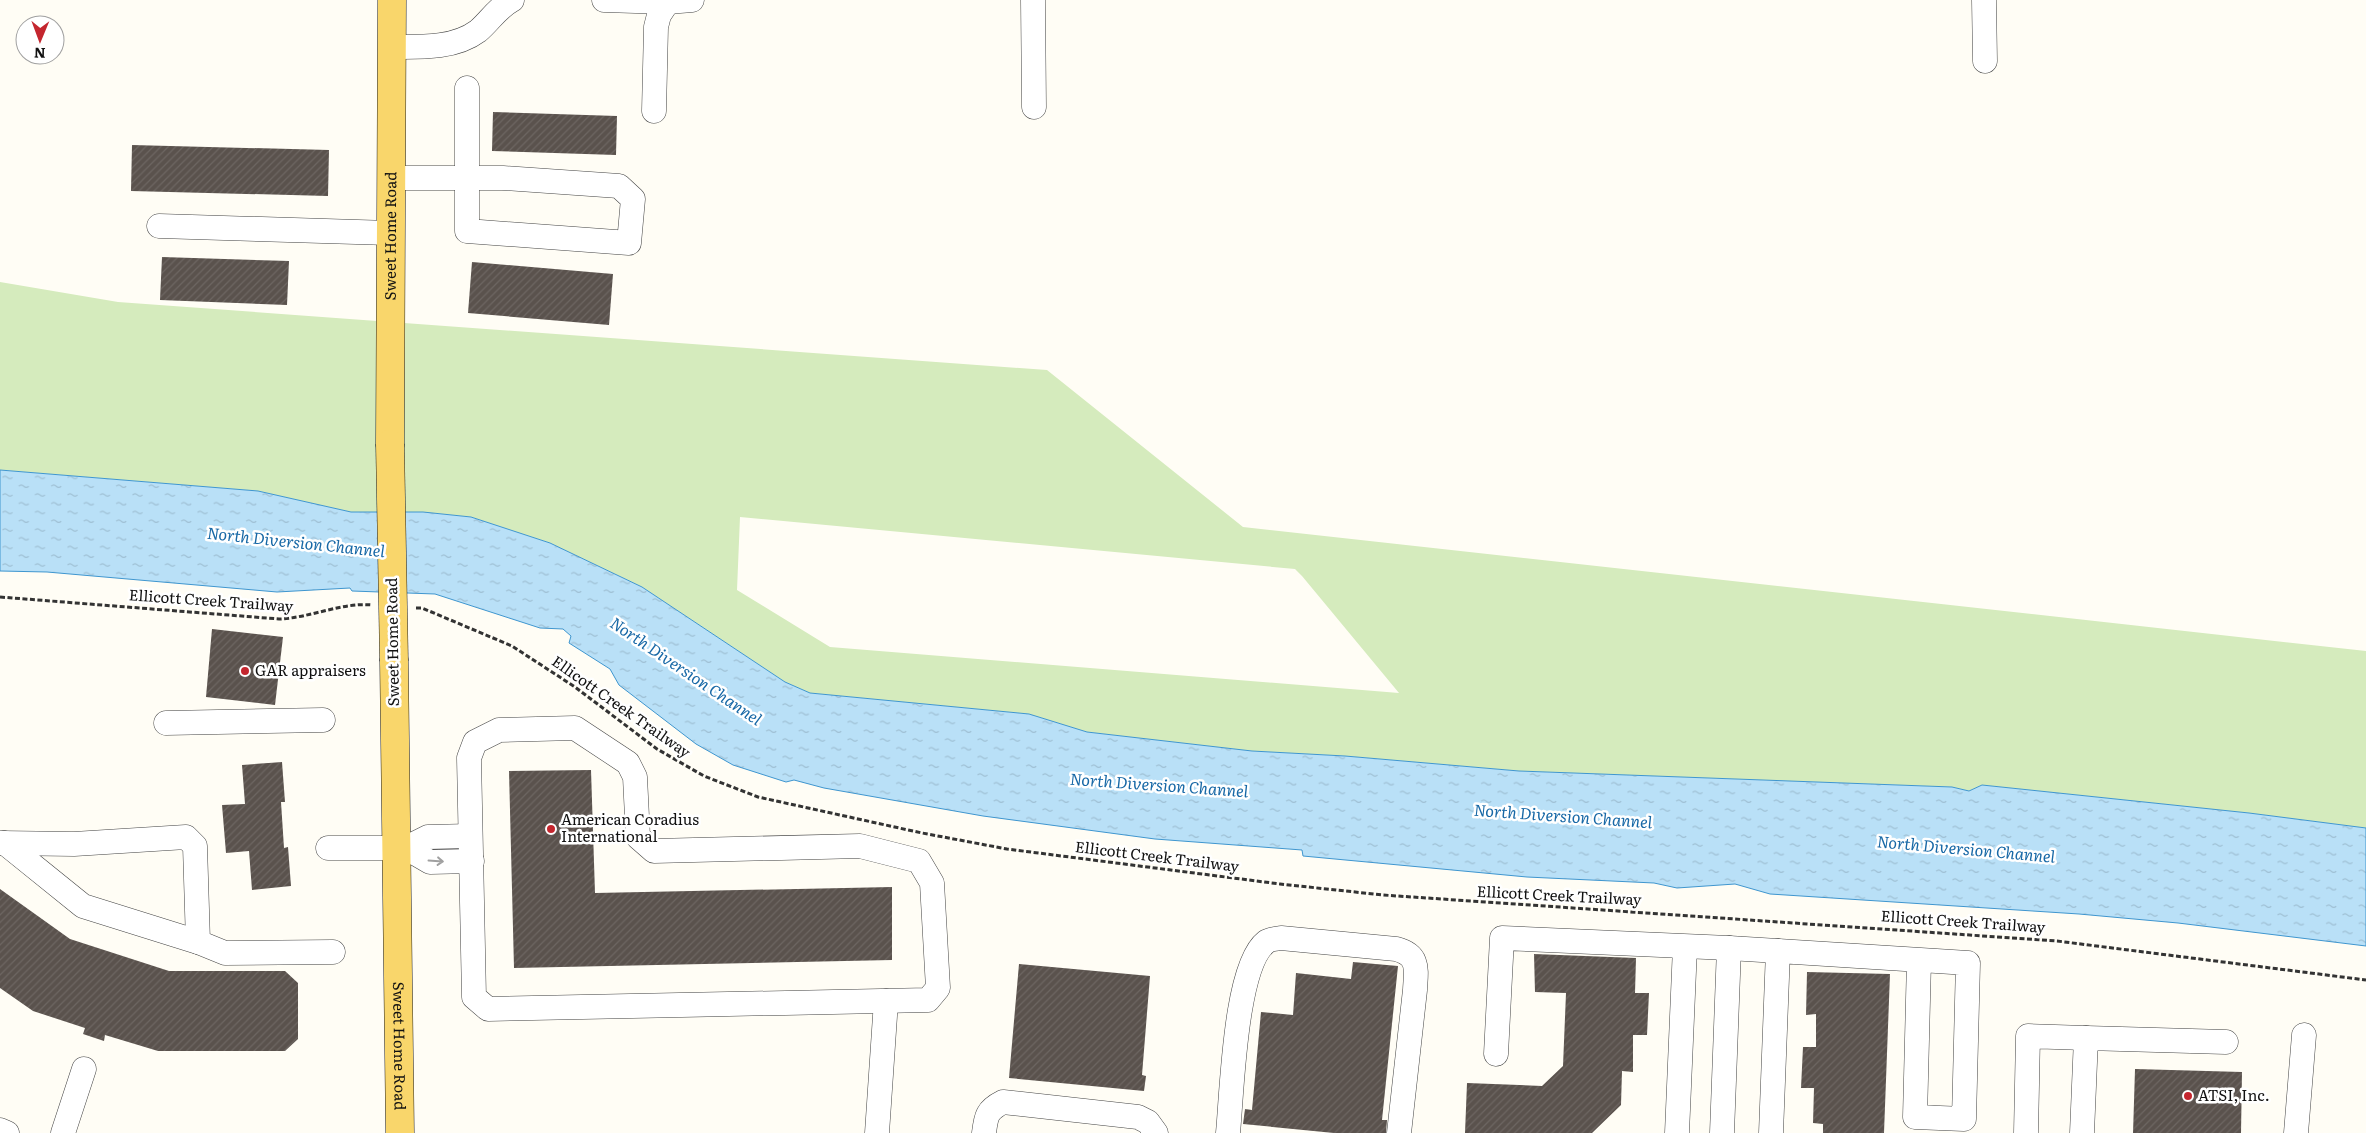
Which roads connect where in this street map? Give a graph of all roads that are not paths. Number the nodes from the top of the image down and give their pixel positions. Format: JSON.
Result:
{"nodes":[{"id":1,"x":392,"y":0,"type":"edge"},
{"id":2,"x":512,"y":0,"type":"edge"},
{"id":3,"x":604,"y":0,"type":"edge"},
{"id":4,"x":692,"y":0,"type":"edge"},
{"id":5,"x":1033,"y":0,"type":"edge"},
{"id":6,"x":1984,"y":0,"type":"edge"},
{"id":7,"x":668,"y":1,"type":"edge"},
{"id":8,"x":391,"y":46,"type":"junction"},
{"id":9,"x":1985,"y":61,"type":"dead end"},
{"id":10,"x":467,"y":88,"type":"dead end"},
{"id":11,"x":1034,"y":106,"type":"dead end"},
{"id":12,"x":654,"y":111,"type":"dead end"},
{"id":13,"x":390,"y":178,"type":"junction"},
{"id":14,"x":466,"y":178,"type":"junction"},
{"id":15,"x":159,"y":226,"type":"dead end"},
{"id":16,"x":390,"y":233,"type":"junction"},
{"id":17,"x":323,"y":720,"type":"dead end"},
{"id":18,"x":166,"y":722,"type":"dead end"},
{"id":19,"x":470,"y":836,"type":"junction"},
{"id":20,"x":2,"y":843,"type":"edge"},
{"id":21,"x":401,"y":847,"type":"junction"},
{"id":22,"x":328,"y":848,"type":"dead end"},
{"id":23,"x":472,"y":861,"type":"junction"},
{"id":24,"x":198,"y":942,"type":"junction"},
{"id":25,"x":1685,"y":946,"type":"junction"},
{"id":26,"x":1729,"y":948,"type":"junction"},
{"id":27,"x":1778,"y":951,"type":"junction"},
{"id":28,"x":333,"y":952,"type":"dead end"},
{"id":29,"x":1919,"y":961,"type":"junction"},
{"id":30,"x":886,"y":1001,"type":"junction"},
{"id":31,"x":2304,"y":1035,"type":"dead end"},
{"id":32,"x":2086,"y":1038,"type":"junction"},
{"id":33,"x":2226,"y":1042,"type":"dead end"},
{"id":34,"x":1496,"y":1054,"type":"dead end"},
{"id":35,"x":84,"y":1069,"type":"dead end"},
{"id":36,"x":1673,"y":1129,"type":"edge"},
{"id":37,"x":0,"y":1130,"type":"edge"},
{"id":38,"x":7,"y":1133,"type":"edge"},
{"id":39,"x":63,"y":1133,"type":"edge"},
{"id":40,"x":400,"y":1133,"type":"edge"},
{"id":41,"x":877,"y":1133,"type":"edge"},
{"id":42,"x":984,"y":1133,"type":"edge"},
{"id":43,"x":1156,"y":1133,"type":"edge"},
{"id":44,"x":1228,"y":1133,"type":"edge"},
{"id":45,"x":1399,"y":1133,"type":"edge"},
{"id":46,"x":1722,"y":1133,"type":"edge"},
{"id":47,"x":1772,"y":1133,"type":"edge"},
{"id":48,"x":2026,"y":1133,"type":"edge"},
{"id":49,"x":2082,"y":1133,"type":"edge"},
{"id":50,"x":2296,"y":1133,"type":"edge"}],
"edges":[{"from":1,"to":8,"type":"main road","name":"Sweet Home Road"},
{"from":2,"to":8,"type":"street"},
{"from":3,"to":7,"type":"street"},
{"from":4,"to":7,"type":"street"},
{"from":5,"to":11,"type":"street"},
{"from":6,"to":9,"type":"street"},
{"from":7,"to":12,"type":"street"},
{"from":8,"to":13,"type":"main road","name":"Sweet Home Road"},
{"from":10,"to":14,"type":"street"},
{"from":13,"to":14,"type":"street"},
{"from":13,"to":16,"type":"main road","name":"Sweet Home Road"},
{"from":14,"to":14,"type":"street"},
{"from":15,"to":16,"type":"street"},
{"from":16,"to":21,"type":"main road","name":"Sweet Home Road","bridge":true},
{"from":17,"to":18,"type":"street"},
{"from":19,"to":21,"type":"street"},
{"from":19,"to":23,"type":"street"},
{"from":19,"to":30,"type":"street"},
{"from":20,"to":24,"type":"street"},
{"from":20,"to":24,"type":"street"},
{"from":21,"to":22,"type":"street"},
{"from":21,"to":23,"type":"street","one_way":true},
{"from":21,"to":40,"type":"main road","name":"Sweet Home Road"},
{"from":23,"to":30,"type":"street"},
{"from":24,"to":28,"type":"street"},
{"from":25,"to":26,"type":"street"},
{"from":25,"to":34,"type":"street"},
{"from":25,"to":36,"type":"street"},
{"from":26,"to":27,"type":"street"},
{"from":26,"to":46,"type":"street"},
{"from":27,"to":29,"type":"street"},
{"from":27,"to":47,"type":"street"},
{"from":29,"to":29,"type":"street"},
{"from":30,"to":41,"type":"street"},
{"from":31,"to":50,"type":"street"},
{"from":32,"to":33,"type":"street"},
{"from":32,"to":48,"type":"street"},
{"from":32,"to":49,"type":"street"},
{"from":35,"to":39,"type":"street"},
{"from":37,"to":38,"type":"street"},
{"from":42,"to":43,"type":"street"},
{"from":44,"to":45,"type":"street"}]}
